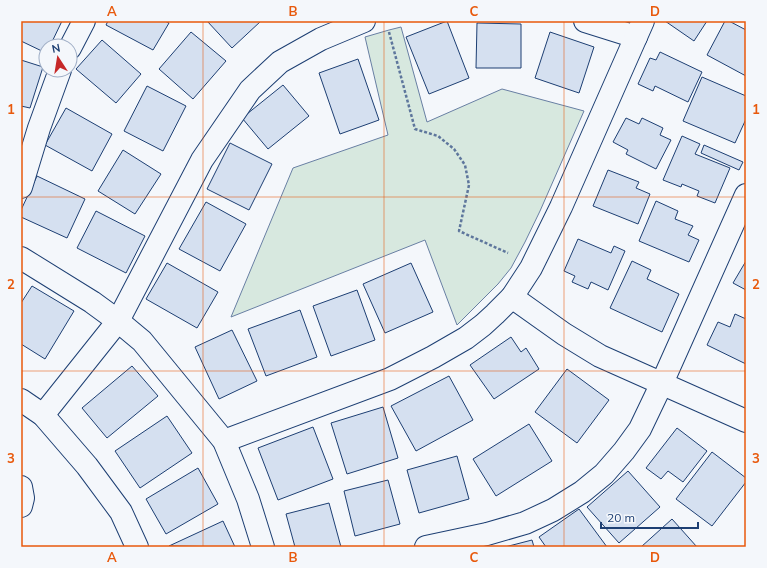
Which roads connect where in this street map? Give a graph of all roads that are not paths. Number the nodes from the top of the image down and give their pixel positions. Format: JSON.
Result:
{"nodes":[{"id":1,"x":84,"y":21,"type":"edge"},
{"id":2,"x":364,"y":21,"type":"edge"},
{"id":3,"x":585,"y":21,"type":"edge"},
{"id":4,"x":639,"y":29,"type":"edge"},
{"id":5,"x":75,"y":38,"type":"edge"},
{"id":6,"x":57,"y":78,"type":"edge"},
{"id":7,"x":21,"y":187,"type":"edge"},
{"id":8,"x":746,"y":195,"type":"edge"},
{"id":9,"x":21,"y":258,"type":"edge"},
{"id":10,"x":512,"y":297,"type":"junction"},
{"id":11,"x":118,"y":321,"type":"junction"},
{"id":12,"x":662,"y":383,"type":"junction"},
{"id":13,"x":21,"y":400,"type":"edge"},
{"id":14,"x":43,"y":415,"type":"junction"},
{"id":15,"x":746,"y":421,"type":"edge"},
{"id":16,"x":224,"y":441,"type":"junction"},
{"id":17,"x":21,"y":487,"type":"edge"},
{"id":18,"x":21,"y":506,"type":"edge"},
{"id":19,"x":137,"y":547,"type":"edge"},
{"id":20,"x":263,"y":547,"type":"edge"},
{"id":21,"x":426,"y":547,"type":"edge"}],
"edges":[{"from":1,"to":5,"type":"street"},
{"from":2,"to":11,"type":"street"},
{"from":3,"to":4,"type":"street"},
{"from":4,"to":10,"type":"street"},
{"from":6,"to":7,"type":"street"},
{"from":8,"to":12,"type":"street"},
{"from":9,"to":11,"type":"street"},
{"from":10,"to":12,"type":"street"},
{"from":10,"to":16,"type":"street"},
{"from":11,"to":14,"type":"street"},
{"from":11,"to":16,"type":"street"},
{"from":12,"to":15,"type":"street"},
{"from":12,"to":21,"type":"street"},
{"from":13,"to":14,"type":"street"},
{"from":14,"to":19,"type":"street"},
{"from":16,"to":20,"type":"street"},
{"from":17,"to":18,"type":"street"}]}
